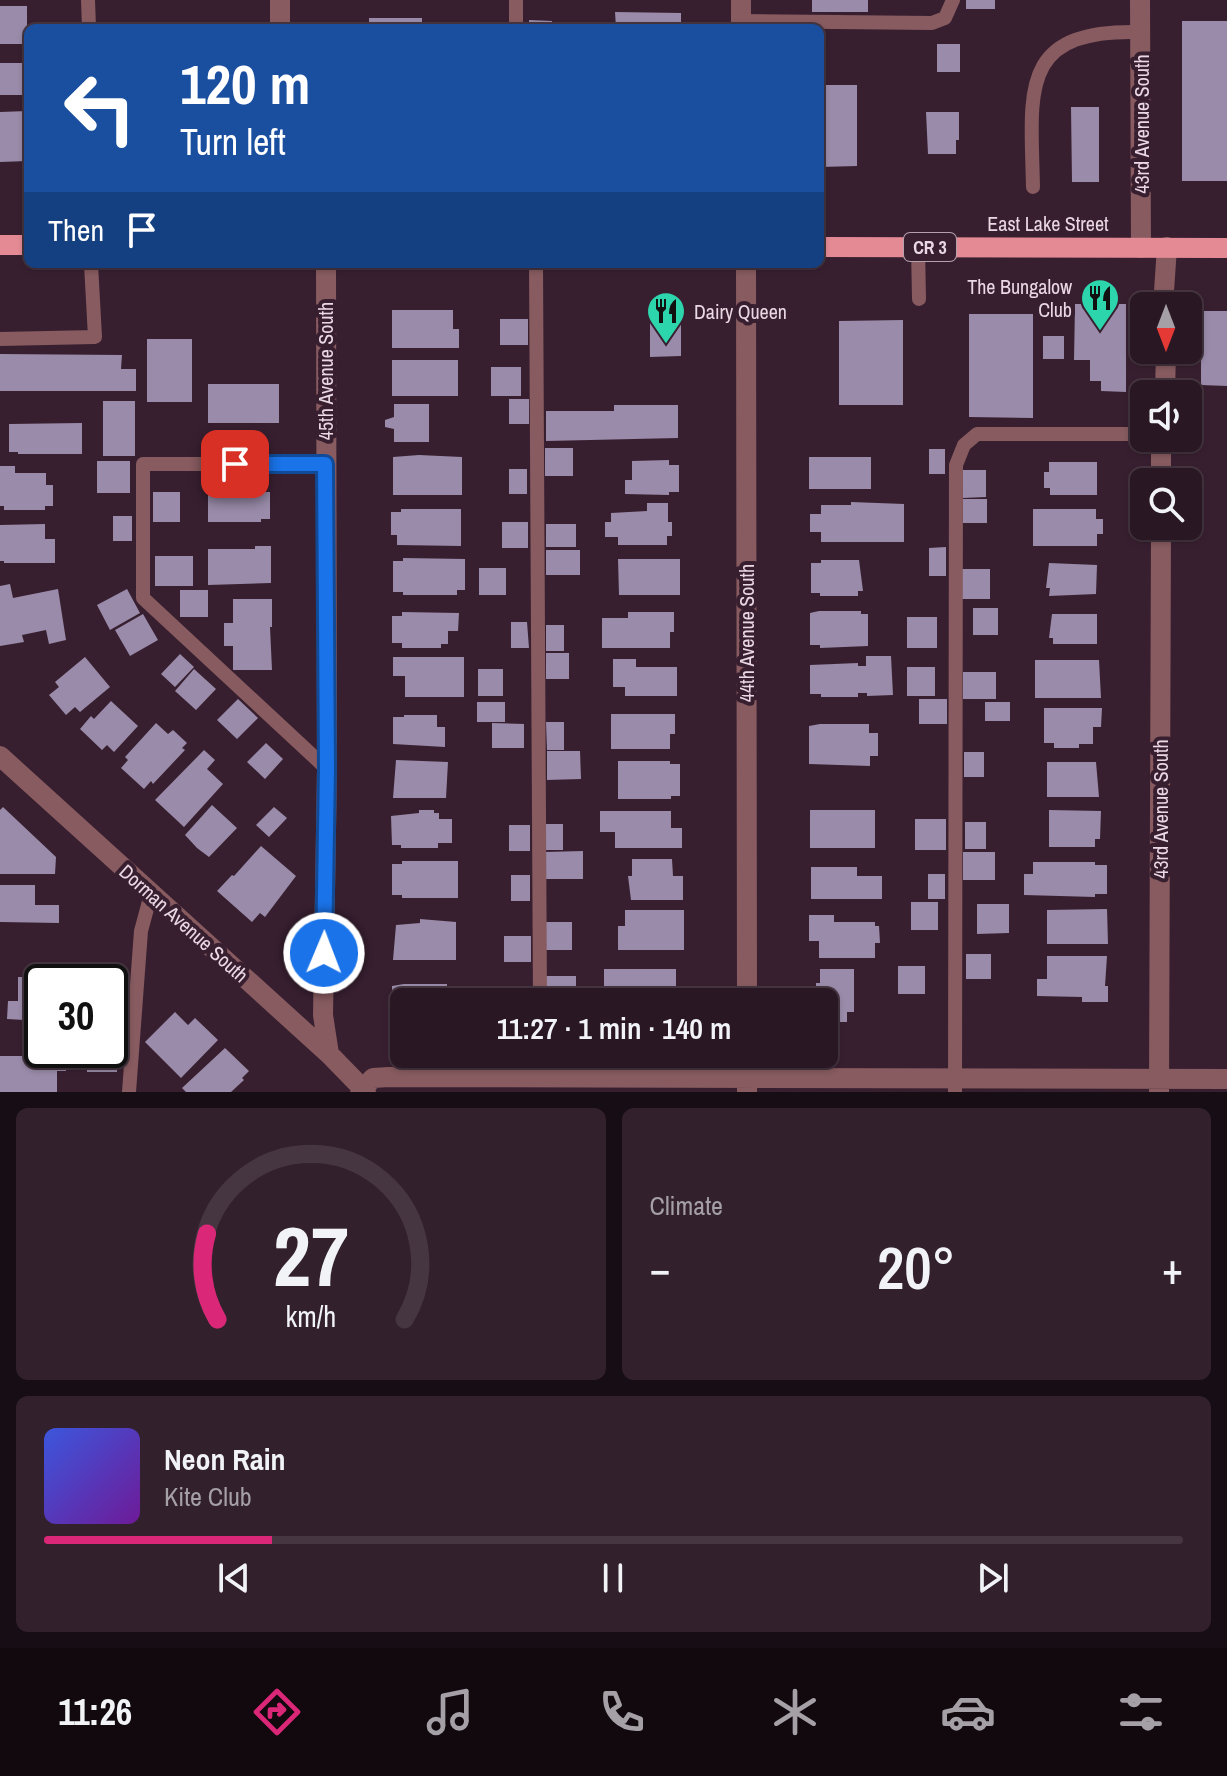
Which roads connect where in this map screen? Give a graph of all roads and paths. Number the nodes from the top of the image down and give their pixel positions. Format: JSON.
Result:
{"nodes":[{"id":1,"x":88,"y":0,"type":"edge"},
{"id":2,"x":280,"y":0,"type":"edge"},
{"id":3,"x":516,"y":0,"type":"edge"},
{"id":4,"x":953,"y":0,"type":"edge"},
{"id":5,"x":1140,"y":0,"type":"edge"},
{"id":6,"x":741,"y":16,"type":"edge"},
{"id":7,"x":89,"y":24,"type":"edge"},
{"id":8,"x":280,"y":24,"type":"edge"},
{"id":9,"x":516,"y":24,"type":"edge"},
{"id":10,"x":1140,"y":32,"type":"junction"},
{"id":11,"x":1033,"y":187,"type":"dead end"},
{"id":12,"x":0,"y":245,"type":"edge"},
{"id":13,"x":24,"y":245,"type":"edge"},
{"id":14,"x":824,"y":247,"type":"edge"},
{"id":15,"x":918,"y":247,"type":"junction"},
{"id":16,"x":1167,"y":247,"type":"junction"},
{"id":17,"x":1141,"y":248,"type":"junction"},
{"id":18,"x":1227,"y":248,"type":"edge"},
{"id":19,"x":91,"y":268,"type":"edge"},
{"id":20,"x":326,"y":268,"type":"edge"},
{"id":21,"x":536,"y":268,"type":"edge"},
{"id":22,"x":746,"y":268,"type":"edge"},
{"id":23,"x":1164,"y":292,"type":"edge"},
{"id":24,"x":919,"y":299,"type":"dead end"},
{"id":25,"x":0,"y":339,"type":"edge"},
{"id":26,"x":1130,"y":434,"type":"edge"},
{"id":27,"x":325,"y":464,"type":"junction"},
{"id":28,"x":1161,"y":540,"type":"edge"},
{"id":29,"x":0,"y":756,"type":"edge"},
{"id":30,"x":327,"y":769,"type":"junction"},
{"id":31,"x":151,"y":894,"type":"junction"},
{"id":32,"x":540,"y":988,"type":"edge"},
{"id":33,"x":747,"y":988,"type":"edge"},
{"id":34,"x":329,"y":1054,"type":"junction"},
{"id":35,"x":540,"y":1068,"type":"edge"},
{"id":36,"x":540,"y":1078,"type":"junction"},
{"id":37,"x":1227,"y":1079,"type":"edge"},
{"id":38,"x":747,"y":1085,"type":"edge"},
{"id":39,"x":955,"y":1085,"type":"edge"},
{"id":40,"x":1159,"y":1085,"type":"edge"},
{"id":41,"x":363,"y":1091,"type":"edge"},
{"id":42,"x":129,"y":1092,"type":"edge"}],
"edges":[{"from":1,"to":7,"type":"lane"},
{"from":2,"to":8,"type":"street"},
{"from":3,"to":9,"type":"lane"},
{"from":4,"to":6,"type":"lane"},
{"from":5,"to":10,"type":"street","name":"43rd Avenue South"},
{"from":10,"to":11,"type":"lane"},
{"from":10,"to":17,"type":"street","name":"43rd Avenue South"},
{"from":12,"to":13,"type":"main road"},
{"from":14,"to":15,"type":"main road","name":"East Lake Street","number":"CR 3"},
{"from":15,"to":17,"type":"main road","name":"East Lake Street","number":"CR 3"},
{"from":15,"to":24,"type":"lane"},
{"from":16,"to":17,"type":"main road","name":"East Lake Street","number":"CR 3"},
{"from":16,"to":18,"type":"main road","name":"East Lake Street","number":"CR 3"},
{"from":16,"to":23,"type":"street"},
{"from":19,"to":25,"type":"lane"},
{"from":20,"to":27,"type":"street","name":"45th Avenue South"},
{"from":21,"to":32,"type":"lane"},
{"from":22,"to":33,"type":"street","name":"44th Avenue South"},
{"from":26,"to":39,"type":"lane"},
{"from":27,"to":30,"type":"street","name":"45th Avenue South"},
{"from":27,"to":30,"type":"lane"},
{"from":28,"to":40,"type":"street","name":"43rd Avenue South"},
{"from":29,"to":31,"type":"street","name":"Dorman Avenue South"},
{"from":30,"to":34,"type":"street","name":"45th Avenue South"},
{"from":31,"to":34,"type":"street","name":"Dorman Avenue South"},
{"from":31,"to":42,"type":"lane"},
{"from":34,"to":41,"type":"street","name":"Dorman Avenue South"},
{"from":35,"to":36,"type":"lane"},
{"from":36,"to":38,"type":"street"},
{"from":36,"to":41,"type":"street"},
{"from":37,"to":40,"type":"street"},
{"from":38,"to":39,"type":"street"},
{"from":39,"to":40,"type":"street"}]}
